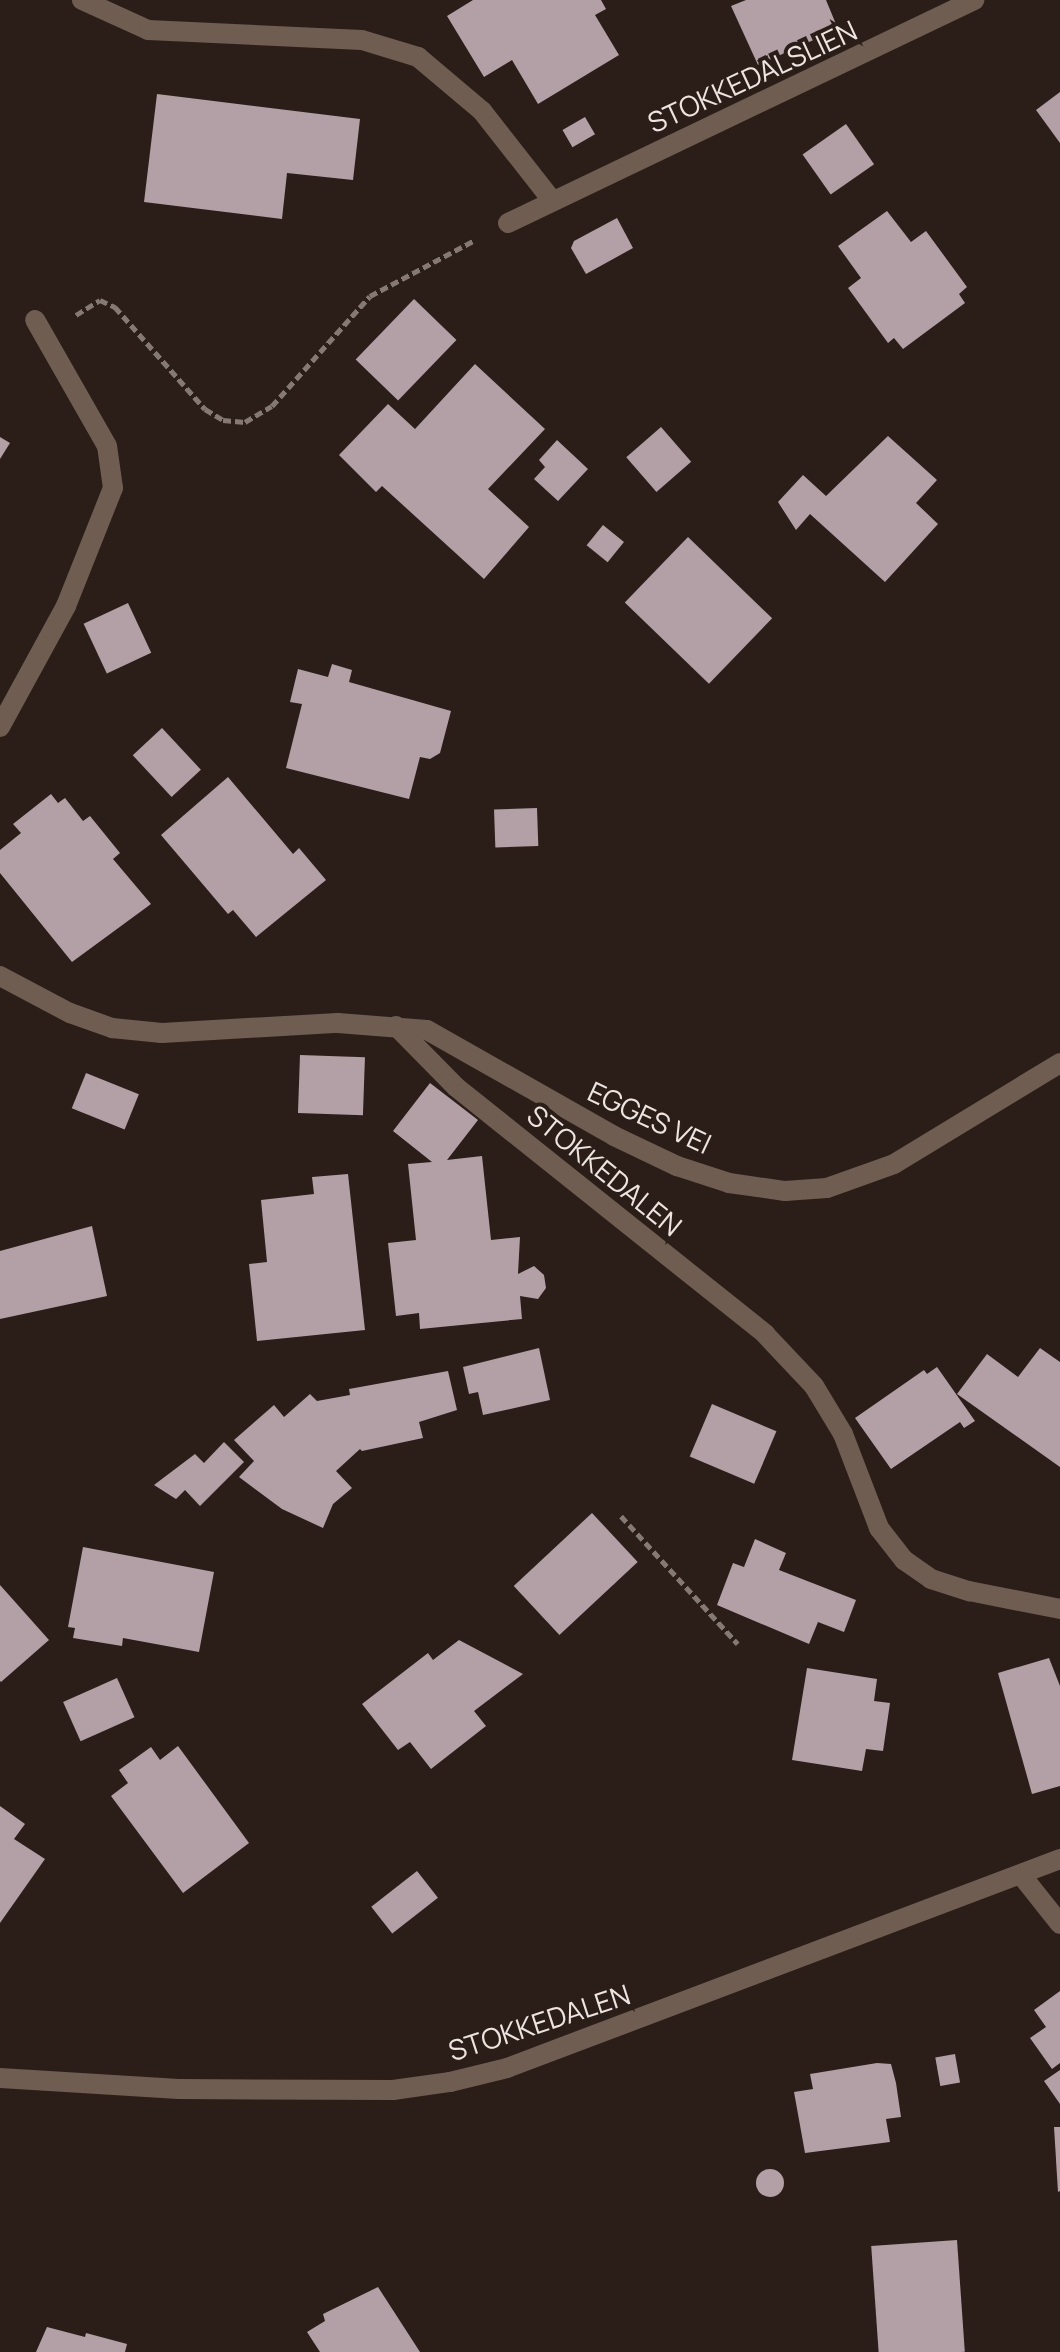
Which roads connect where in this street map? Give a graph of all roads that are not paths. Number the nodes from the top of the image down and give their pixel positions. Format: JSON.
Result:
{"nodes":[{"id":1,"x":82,"y":0,"type":"edge"},
{"id":2,"x":974,"y":0,"type":"edge"},
{"id":3,"x":551,"y":199,"type":"junction"},
{"id":4,"x":508,"y":223,"type":"road end"},
{"id":5,"x":35,"y":320,"type":"road end"},
{"id":6,"x":0,"y":727,"type":"edge"},
{"id":7,"x":0,"y":976,"type":"edge"},
{"id":8,"x":396,"y":1026,"type":"junction"},
{"id":9,"x":1060,"y":1063,"type":"edge"},
{"id":10,"x":1060,"y":1609,"type":"edge"},
{"id":11,"x":1060,"y":1859,"type":"edge"},
{"id":12,"x":1022,"y":1876,"type":"junction"},
{"id":13,"x":1060,"y":1924,"type":"edge"},
{"id":14,"x":0,"y":2078,"type":"edge"}],
"edges":[{"from":1,"to":3,"type":"street"},
{"from":2,"to":3,"type":"street","name":"STOKKEDALSLIEN"},
{"from":3,"to":4,"type":"street","name":"STOKKEDALSLIEN"},
{"from":5,"to":6,"type":"street"},
{"from":7,"to":8,"type":"street"},
{"from":8,"to":9,"type":"street","name":"EGGES VEI"},
{"from":8,"to":10,"type":"street","name":"STOKKEDALEN"},
{"from":11,"to":12,"type":"street","name":"STOKKEDALEN"},
{"from":12,"to":13,"type":"street"},
{"from":12,"to":14,"type":"street","name":"STOKKEDALEN"}]}
